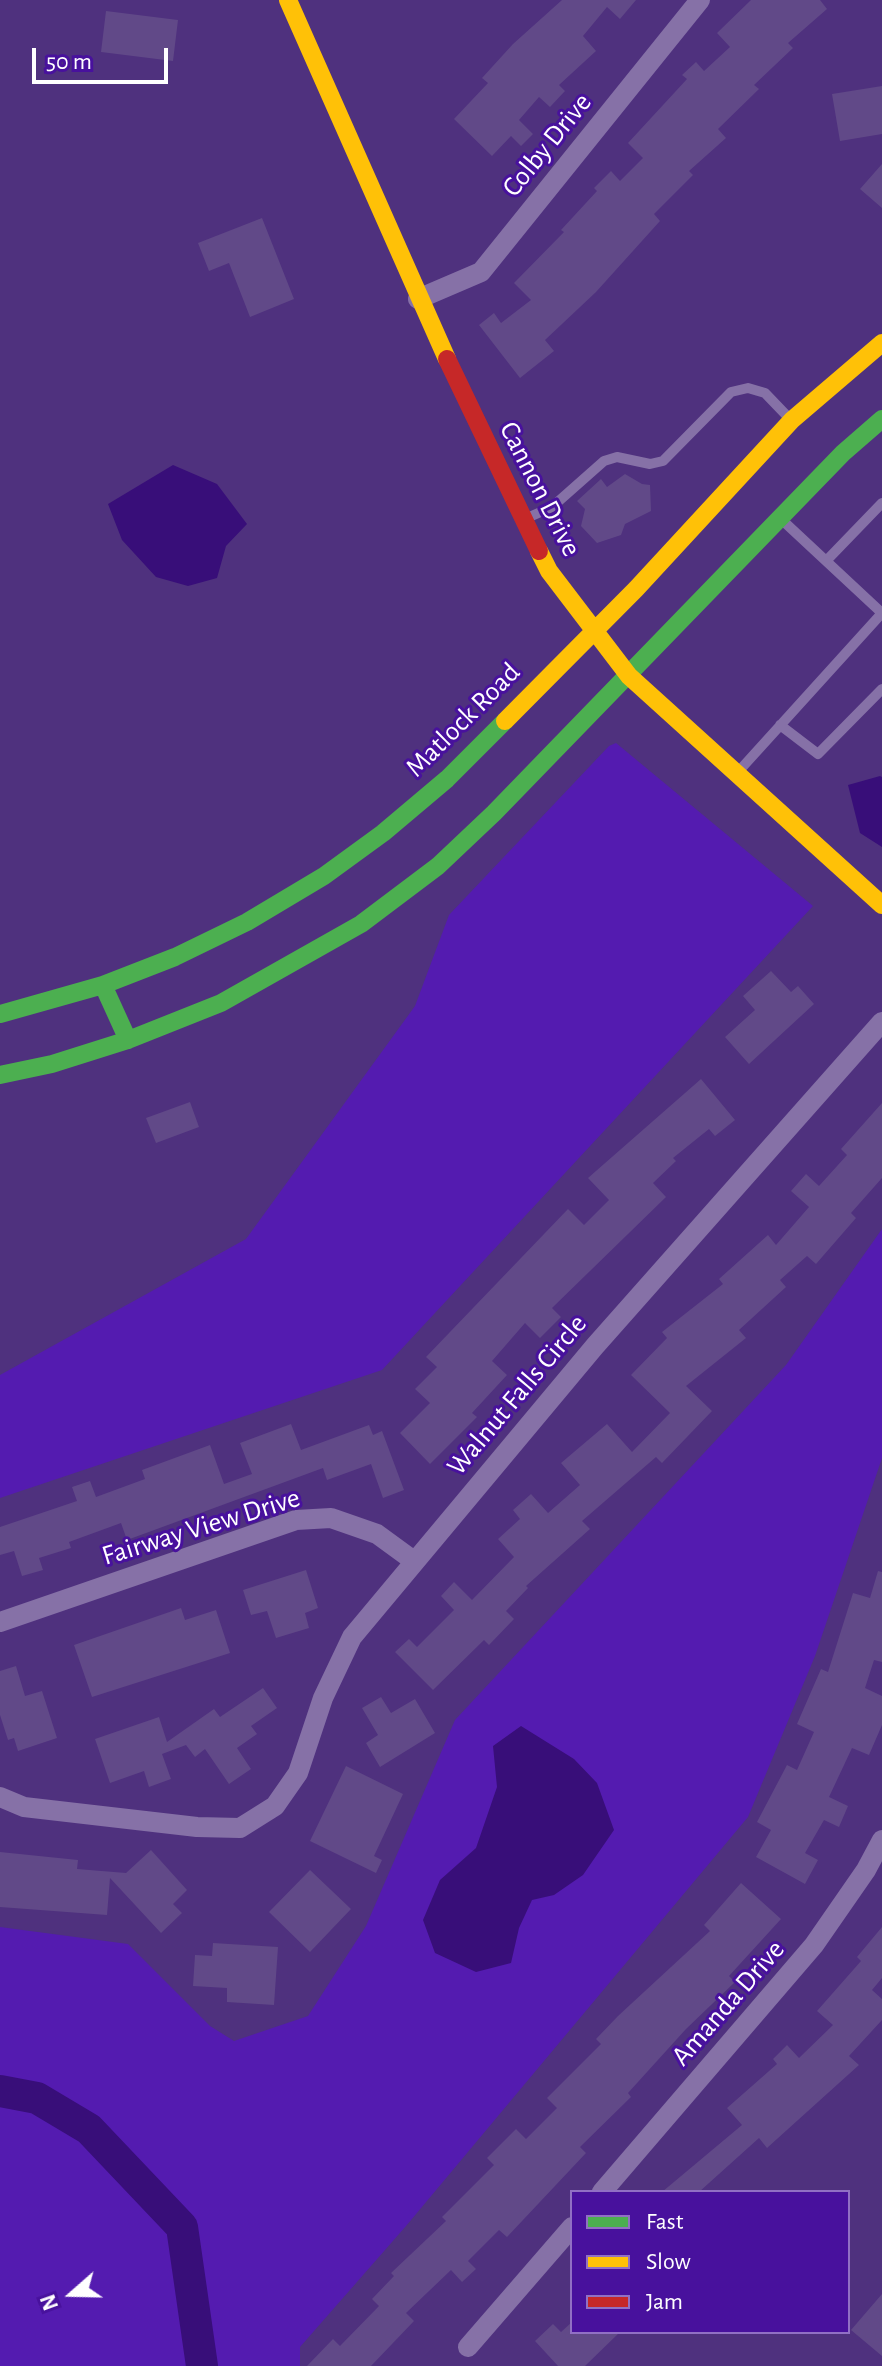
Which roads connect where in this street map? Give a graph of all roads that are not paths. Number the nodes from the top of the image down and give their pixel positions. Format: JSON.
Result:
{"nodes":[{"id":1,"x":288,"y":0,"type":"edge"},
{"id":2,"x":700,"y":0,"type":"edge"},
{"id":3,"x":418,"y":299,"type":"junction"},
{"id":4,"x":882,"y":343,"type":"edge"},
{"id":5,"x":882,"y":419,"type":"edge"},
{"id":6,"x":792,"y":420,"type":"junction"},
{"id":7,"x":882,"y":503,"type":"edge"},
{"id":8,"x":781,"y":518,"type":"junction"},
{"id":9,"x":522,"y":521,"type":"junction"},
{"id":10,"x":827,"y":560,"type":"junction"},
{"id":11,"x":882,"y":613,"type":"edge"},
{"id":12,"x":593,"y":629,"type":"junction"},
{"id":13,"x":629,"y":676,"type":"junction"},
{"id":14,"x":882,"y":689,"type":"edge"},
{"id":15,"x":780,"y":725,"type":"junction"},
{"id":16,"x":737,"y":773,"type":"junction"},
{"id":17,"x":882,"y":905,"type":"edge"},
{"id":18,"x":103,"y":985,"type":"junction"},
{"id":19,"x":0,"y":1014,"type":"edge"},
{"id":20,"x":882,"y":1022,"type":"edge"},
{"id":21,"x":128,"y":1040,"type":"junction"},
{"id":22,"x":0,"y":1075,"type":"edge"},
{"id":23,"x":414,"y":1561,"type":"junction"},
{"id":24,"x":0,"y":1622,"type":"edge"},
{"id":25,"x":0,"y":1797,"type":"edge"},
{"id":26,"x":882,"y":1840,"type":"edge"},
{"id":27,"x":604,"y":2190,"type":"edge"},
{"id":28,"x":570,"y":2229,"type":"edge"},
{"id":29,"x":468,"y":2347,"type":"dead end"}],
"edges":[{"from":1,"to":3,"type":"main road","name":"Cannon Drive"},
{"from":2,"to":3,"type":"street","name":"Colby Drive"},
{"from":3,"to":9,"type":"main road","name":"Cannon Drive"},
{"from":4,"to":6,"type":"main road","name":"Matlock Road"},
{"from":5,"to":8,"type":"main road"},
{"from":6,"to":9,"type":"lane"},
{"from":6,"to":12,"type":"main road","name":"Matlock Road"},
{"from":7,"to":10,"type":"lane"},
{"from":8,"to":10,"type":"lane"},
{"from":8,"to":13,"type":"main road"},
{"from":9,"to":12,"type":"main road","name":"Cannon Drive"},
{"from":10,"to":11,"type":"lane"},
{"from":11,"to":15,"type":"lane"},
{"from":12,"to":13,"type":"main road","name":"Cannon Drive"},
{"from":12,"to":18,"type":"main road","name":"Matlock Road"},
{"from":13,"to":16,"type":"main road","name":"Cannon Drive"},
{"from":13,"to":21,"type":"main road"},
{"from":14,"to":15,"type":"lane"},
{"from":15,"to":16,"type":"lane"},
{"from":16,"to":17,"type":"main road","name":"Cannon Drive"},
{"from":18,"to":19,"type":"main road","name":"Matlock Road"},
{"from":18,"to":21,"type":"main road"},
{"from":20,"to":23,"type":"street","name":"Walnut Falls Circle"},
{"from":21,"to":22,"type":"main road"},
{"from":23,"to":24,"type":"street","name":"Fairway View Drive"},
{"from":23,"to":25,"type":"street","name":"Walnut Falls Circle"},
{"from":26,"to":27,"type":"street","name":"Amanda Drive"},
{"from":28,"to":29,"type":"street"}]}
